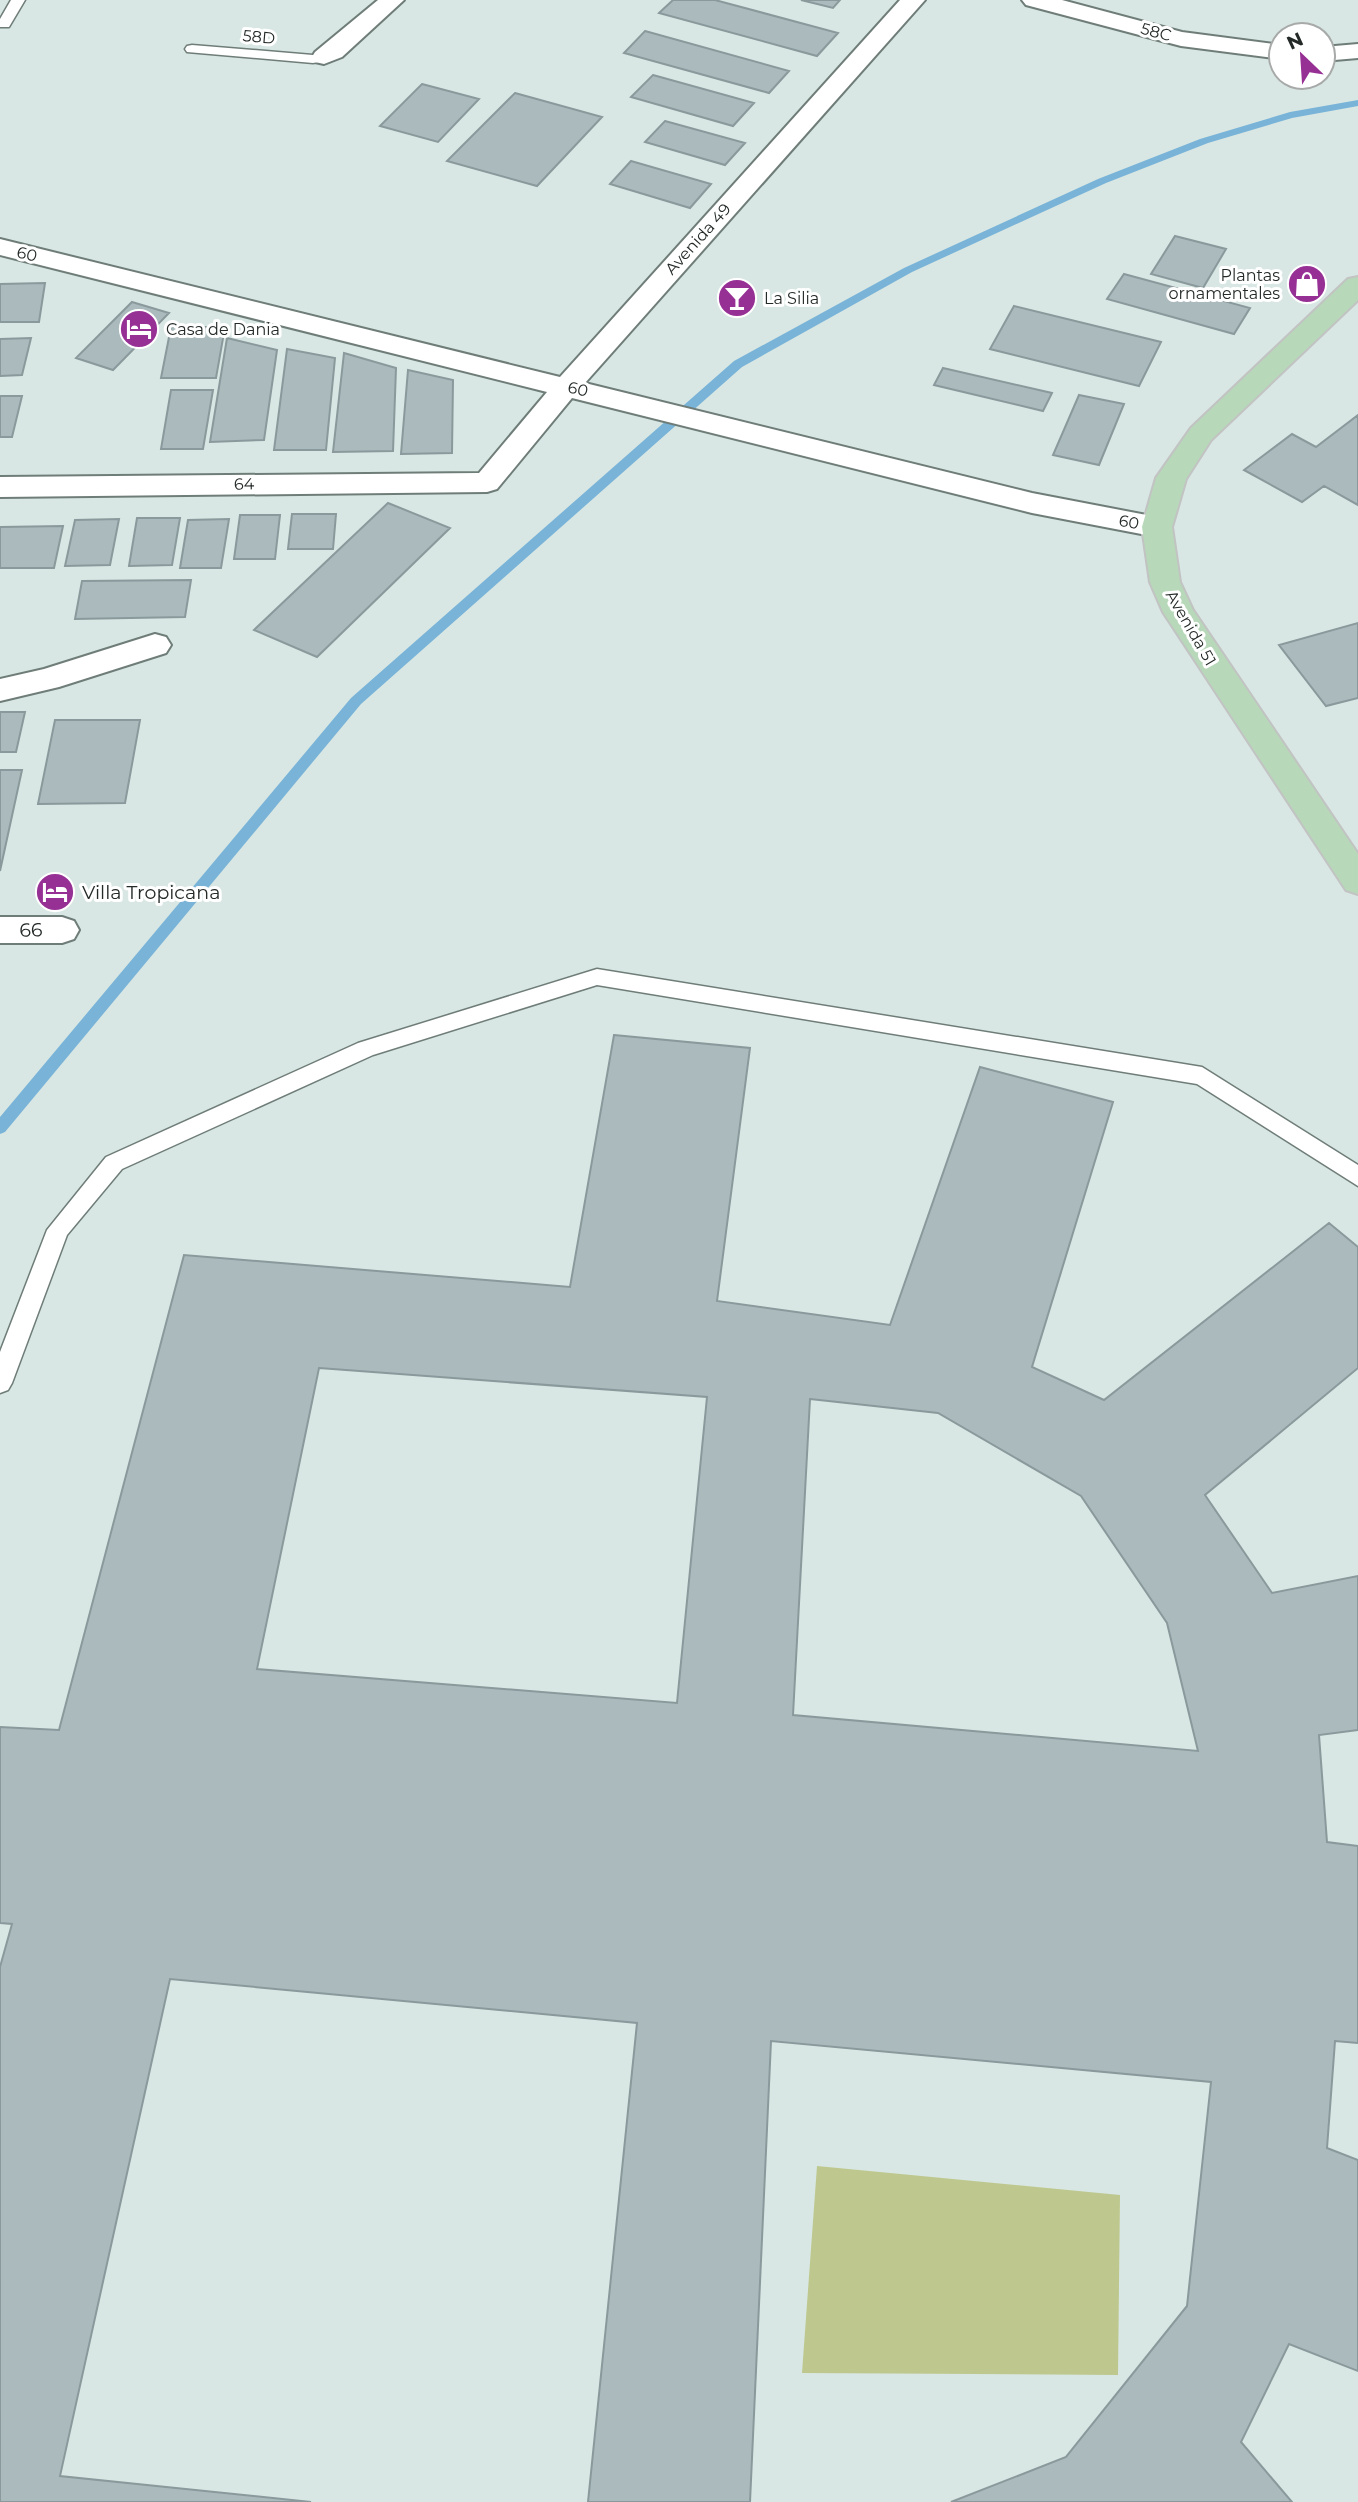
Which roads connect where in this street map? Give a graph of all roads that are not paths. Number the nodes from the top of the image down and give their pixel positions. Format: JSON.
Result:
{"nodes":[{"id":1,"x":18,"y":0,"type":"edge"},
{"id":2,"x":392,"y":0,"type":"edge"},
{"id":3,"x":913,"y":0,"type":"edge"},
{"id":4,"x":1034,"y":0,"type":"edge"},
{"id":5,"x":4,"y":24,"type":"dead end"},
{"id":6,"x":192,"y":49,"type":"dead end"},
{"id":7,"x":1267,"y":50,"type":"edge"},
{"id":8,"x":1358,"y":51,"type":"edge"},
{"id":9,"x":1337,"y":53,"type":"edge"},
{"id":10,"x":324,"y":57,"type":"joint"},
{"id":11,"x":0,"y":247,"type":"edge"},
{"id":12,"x":1358,"y":285,"type":"edge"},
{"id":13,"x":567,"y":386,"type":"junction"},
{"id":14,"x":487,"y":482,"type":"joint"},
{"id":15,"x":0,"y":487,"type":"edge"},
{"id":16,"x":1157,"y":527,"type":"junction"},
{"id":17,"x":155,"y":645,"type":"dead end"},
{"id":18,"x":0,"y":690,"type":"edge"},
{"id":19,"x":1358,"y":881,"type":"edge"},
{"id":20,"x":0,"y":930,"type":"edge"},
{"id":21,"x":62,"y":930,"type":"dead end"},
{"id":22,"x":1358,"y":1177,"type":"edge"},
{"id":23,"x":0,"y":1382,"type":"edge"}],
"edges":[{"from":1,"to":5,"type":"lane"},
{"from":2,"to":10,"type":"street"},
{"from":3,"to":13,"type":"street","name":"Avenida 49"},
{"from":4,"to":7,"type":"street","name":"58C"},
{"from":6,"to":10,"type":"lane","name":"58D"},
{"from":8,"to":9,"type":"street"},
{"from":11,"to":13,"type":"street","name":"60"},
{"from":12,"to":16,"type":"main road","name":"Avenida 51"},
{"from":13,"to":14,"type":"street","name":"Avenida 49"},
{"from":13,"to":16,"type":"street","name":"60"},
{"from":14,"to":15,"type":"street","name":"64"},
{"from":16,"to":19,"type":"main road","name":"Avenida 51"},
{"from":17,"to":18,"type":"street"},
{"from":20,"to":21,"type":"street","name":"66"},
{"from":22,"to":23,"type":"lane"}]}
